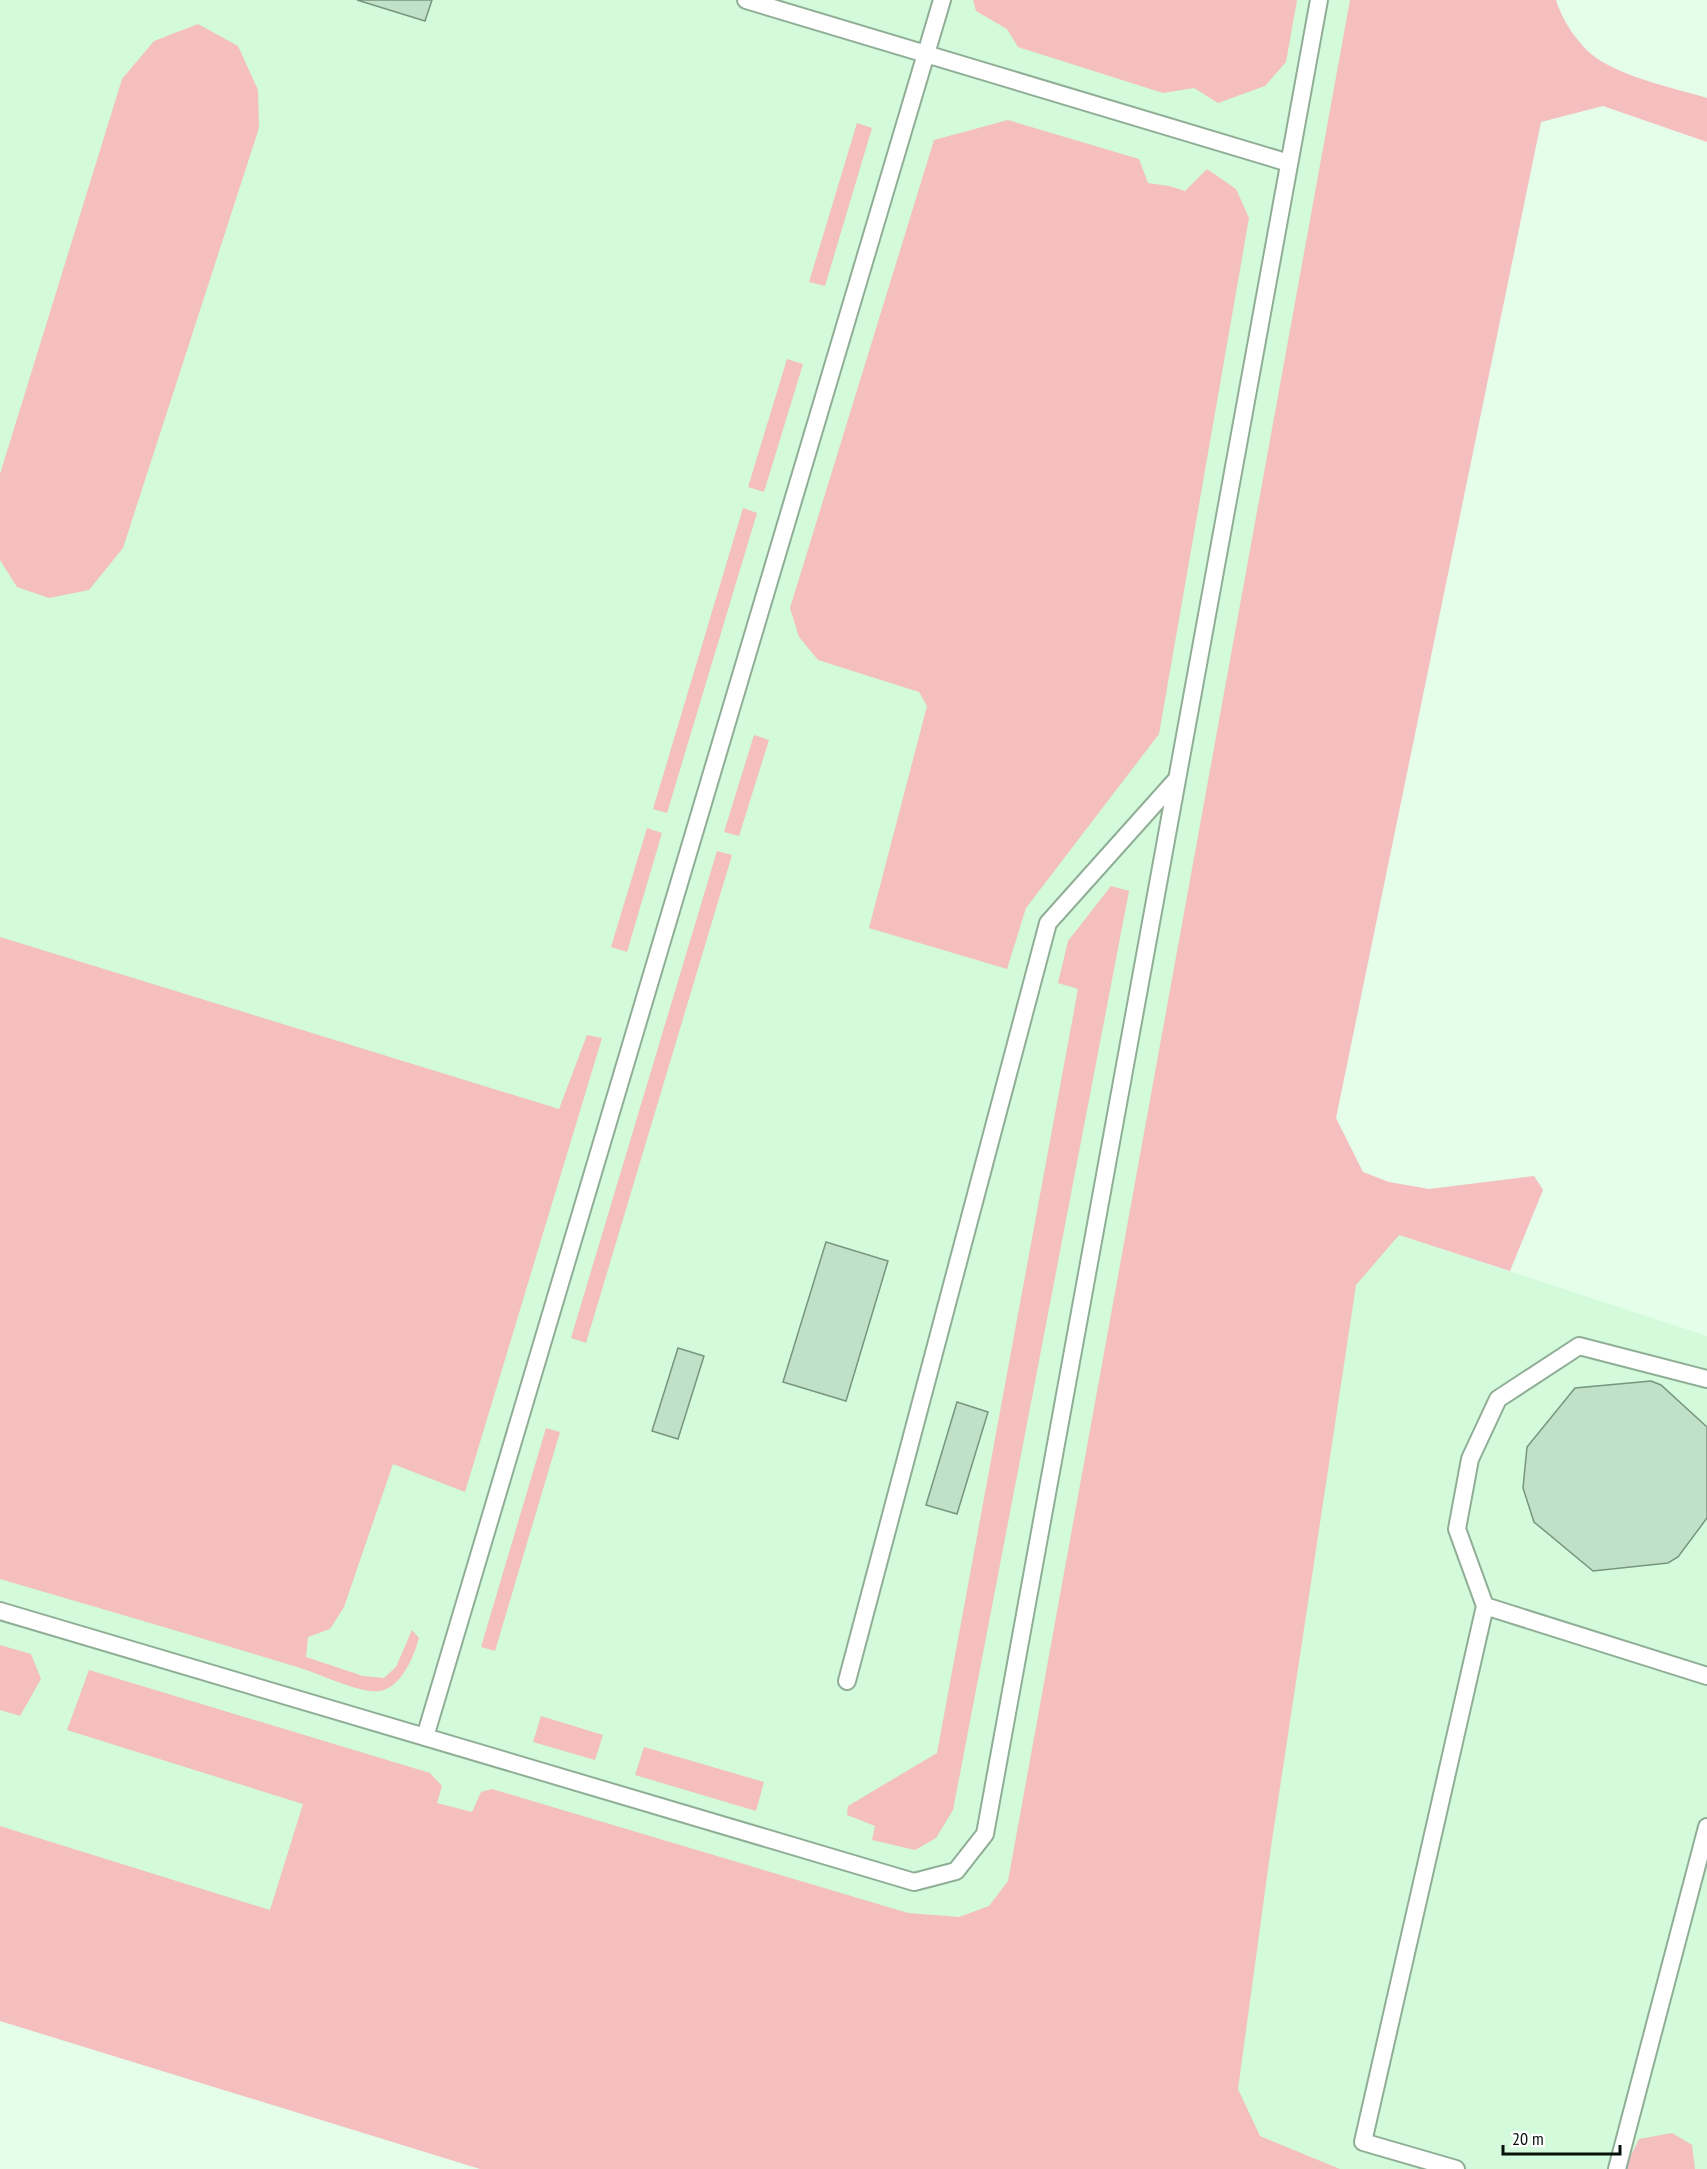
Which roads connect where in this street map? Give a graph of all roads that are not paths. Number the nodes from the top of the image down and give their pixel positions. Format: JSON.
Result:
{"nodes":[{"id":1,"x":746,"y":0,"type":"edge"},
{"id":2,"x":942,"y":0,"type":"edge"},
{"id":3,"x":1319,"y":0,"type":"edge"},
{"id":4,"x":926,"y":54,"type":"junction"},
{"id":5,"x":1289,"y":163,"type":"junction"},
{"id":6,"x":1176,"y":780,"type":"junction"},
{"id":7,"x":1707,"y":1380,"type":"edge"},
{"id":8,"x":1485,"y":1606,"type":"junction"},
{"id":9,"x":0,"y":1611,"type":"edge"},
{"id":10,"x":1707,"y":1676,"type":"edge"},
{"id":11,"x":847,"y":1682,"type":"dead end"},
{"id":12,"x":425,"y":1737,"type":"junction"},
{"id":13,"x":1707,"y":1827,"type":"edge"},
{"id":14,"x":1456,"y":2169,"type":"edge"},
{"id":15,"x":1617,"y":2169,"type":"edge"}],
"edges":[{"from":1,"to":4,"type":"lane"},
{"from":2,"to":4,"type":"lane"},
{"from":3,"to":5,"type":"lane"},
{"from":4,"to":5,"type":"lane"},
{"from":4,"to":12,"type":"lane"},
{"from":5,"to":6,"type":"lane"},
{"from":6,"to":11,"type":"lane"},
{"from":6,"to":12,"type":"lane"},
{"from":7,"to":8,"type":"lane"},
{"from":8,"to":10,"type":"lane"},
{"from":8,"to":14,"type":"lane"},
{"from":9,"to":12,"type":"lane"},
{"from":13,"to":15,"type":"lane"}]}
